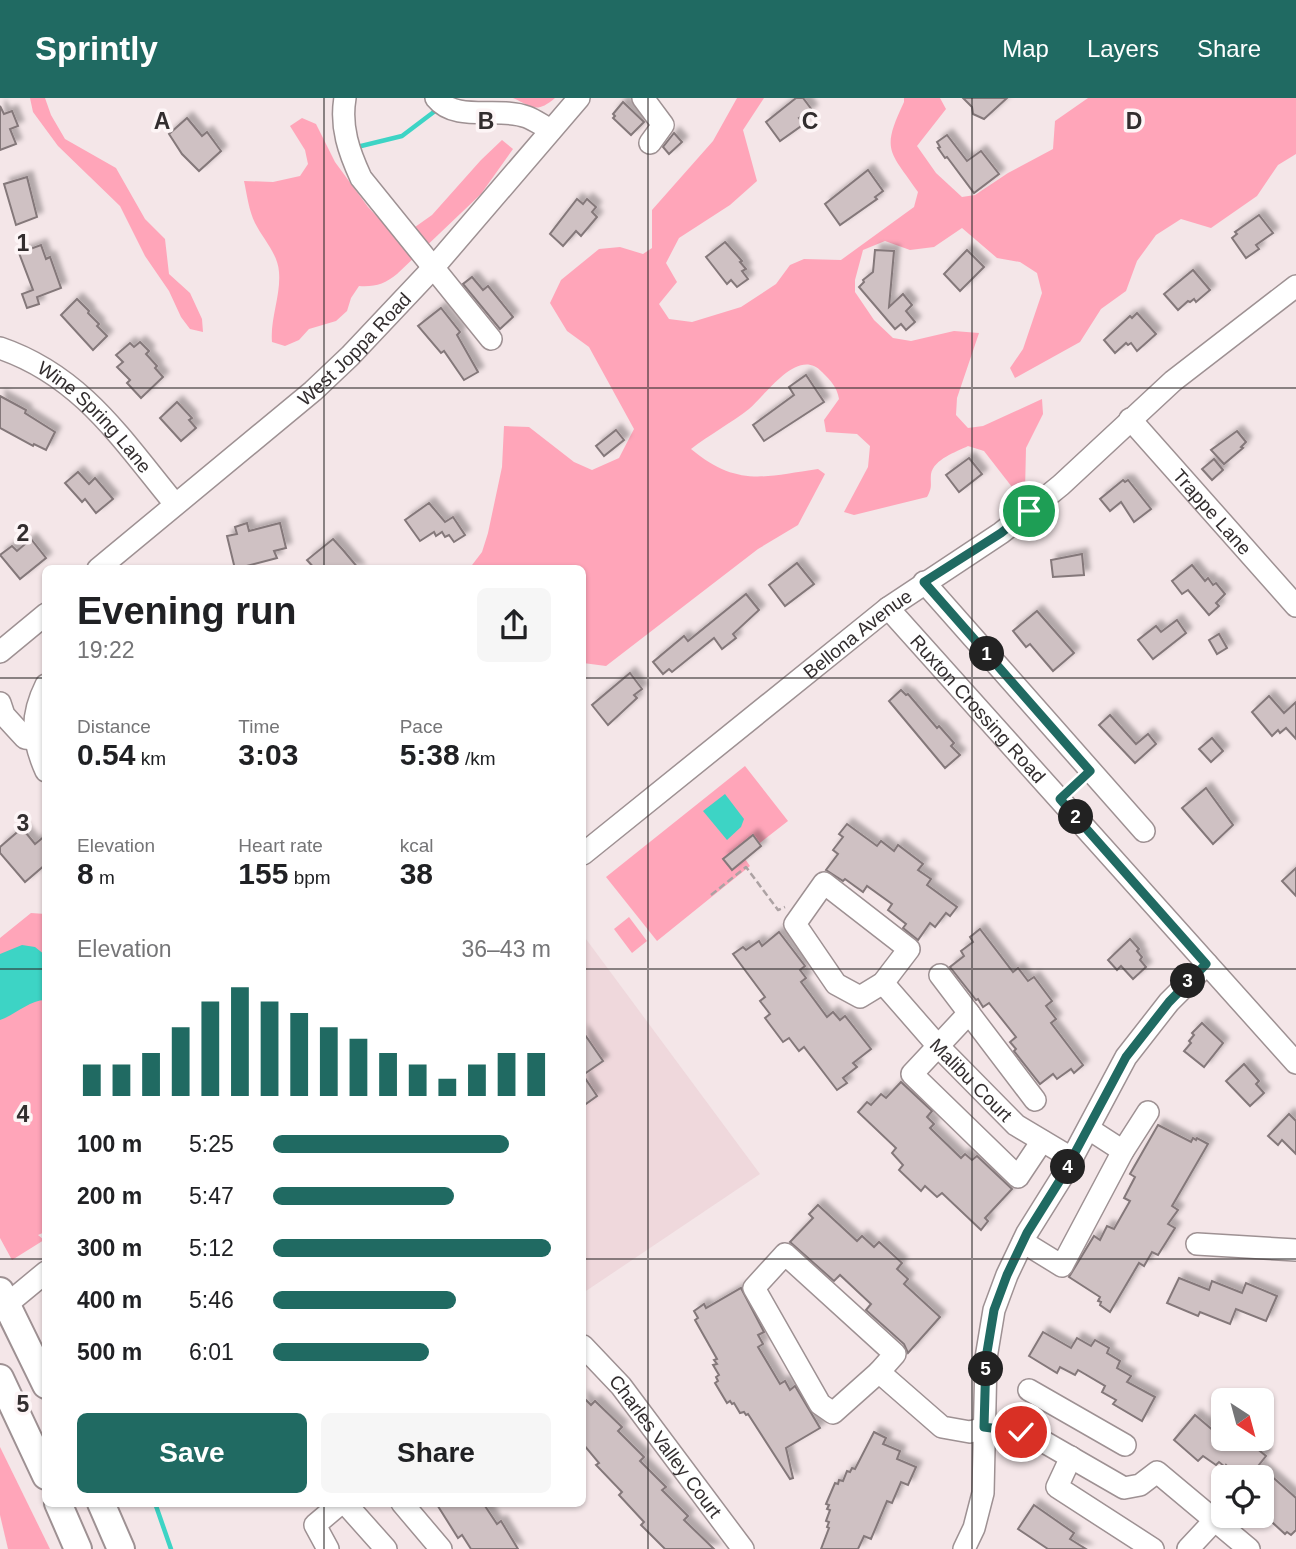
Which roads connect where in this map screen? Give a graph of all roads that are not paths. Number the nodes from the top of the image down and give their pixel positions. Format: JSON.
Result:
{"nodes":[{"id":1,"x":345,"y":98,"type":"edge"},
{"id":2,"x":579,"y":98,"type":"edge"},
{"id":3,"x":643,"y":98,"type":"edge"},
{"id":4,"x":443,"y":104,"type":"edge"},
{"id":5,"x":551,"y":130,"type":"junction"},
{"id":6,"x":650,"y":142,"type":"dead end"},
{"id":7,"x":434,"y":267,"type":"junction"},
{"id":8,"x":1296,"y":286,"type":"edge"},
{"id":9,"x":491,"y":339,"type":"dead end"},
{"id":10,"x":0,"y":348,"type":"edge"},
{"id":11,"x":1130,"y":419,"type":"junction"},
{"id":12,"x":175,"y":504,"type":"junction"},
{"id":13,"x":103,"y":565,"type":"edge"},
{"id":14,"x":924,"y":582,"type":"junction"},
{"id":15,"x":1296,"y":606,"type":"edge"},
{"id":16,"x":888,"y":608,"type":"junction"},
{"id":17,"x":42,"y":617,"type":"edge"},
{"id":18,"x":0,"y":652,"type":"edge"},
{"id":19,"x":41,"y":695,"type":"edge"},
{"id":20,"x":0,"y":704,"type":"edge"},
{"id":21,"x":34,"y":739,"type":"junction"},
{"id":22,"x":42,"y":760,"type":"edge"},
{"id":23,"x":1144,"y":831,"type":"dead end"},
{"id":24,"x":586,"y":852,"type":"edge"},
{"id":25,"x":1206,"y":964,"type":"junction"},
{"id":26,"x":940,"y":975,"type":"dead end"},
{"id":27,"x":883,"y":983,"type":"junction"},
{"id":28,"x":969,"y":1013,"type":"junction"},
{"id":29,"x":938,"y":1046,"type":"junction"},
{"id":30,"x":1296,"y":1063,"type":"edge"},
{"id":31,"x":1035,"y":1100,"type":"dead end"},
{"id":32,"x":1148,"y":1112,"type":"dead end"},
{"id":33,"x":1089,"y":1129,"type":"junction"},
{"id":34,"x":1042,"y":1141,"type":"junction"},
{"id":35,"x":1123,"y":1151,"type":"junction"},
{"id":36,"x":1073,"y":1159,"type":"junction"},
{"id":37,"x":1023,"y":1241,"type":"junction"},
{"id":38,"x":1197,"y":1244,"type":"dead end"},
{"id":39,"x":1296,"y":1250,"type":"edge"},
{"id":40,"x":42,"y":1275,"type":"edge"},
{"id":41,"x":2,"y":1302,"type":"edge"},
{"id":42,"x":586,"y":1349,"type":"edge"},
{"id":43,"x":879,"y":1372,"type":"junction"},
{"id":44,"x":42,"y":1377,"type":"edge"},
{"id":45,"x":0,"y":1378,"type":"edge"},
{"id":46,"x":1028,"y":1390,"type":"dead end"},
{"id":47,"x":9,"y":1407,"type":"edge"},
{"id":48,"x":984,"y":1427,"type":"junction"},
{"id":49,"x":1099,"y":1429,"type":"junction"},
{"id":50,"x":1125,"y":1445,"type":"dead end"},
{"id":51,"x":1076,"y":1460,"type":"junction"},
{"id":52,"x":42,"y":1469,"type":"edge"},
{"id":53,"x":60,"y":1507,"type":"edge"},
{"id":54,"x":102,"y":1507,"type":"edge"},
{"id":55,"x":338,"y":1507,"type":"edge"},
{"id":56,"x":347,"y":1507,"type":"edge"},
{"id":57,"x":405,"y":1507,"type":"edge"},
{"id":58,"x":1211,"y":1518,"type":"edge"},
{"id":59,"x":1211,"y":1524,"type":"edge"},
{"id":60,"x":1223,"y":1528,"type":"edge"},
{"id":61,"x":78,"y":1549,"type":"edge"},
{"id":62,"x":121,"y":1549,"type":"edge"},
{"id":63,"x":328,"y":1549,"type":"edge"},
{"id":64,"x":386,"y":1549,"type":"edge"},
{"id":65,"x":441,"y":1549,"type":"edge"},
{"id":66,"x":743,"y":1549,"type":"edge"},
{"id":67,"x":964,"y":1549,"type":"edge"},
{"id":68,"x":1153,"y":1549,"type":"edge"},
{"id":69,"x":1188,"y":1549,"type":"edge"},
{"id":70,"x":1249,"y":1549,"type":"edge"}],
"edges":[{"from":1,"to":7,"type":"street"},
{"from":2,"to":5,"type":"street","name":"West Joppa Road"},
{"from":3,"to":6,"type":"street"},
{"from":4,"to":5,"type":"street"},
{"from":5,"to":7,"type":"street","name":"West Joppa Road"},
{"from":7,"to":9,"type":"street"},
{"from":7,"to":12,"type":"street","name":"West Joppa Road"},
{"from":8,"to":11,"type":"street","name":"Bellona Avenue"},
{"from":10,"to":12,"type":"street","name":"Wine Spring Lane"},
{"from":11,"to":14,"type":"street","name":"Bellona Avenue"},
{"from":11,"to":15,"type":"street","name":"Trappe Lane"},
{"from":12,"to":13,"type":"street","name":"West Joppa Road"},
{"from":14,"to":16,"type":"street","name":"Bellona Avenue"},
{"from":14,"to":23,"type":"street"},
{"from":16,"to":24,"type":"street","name":"Bellona Avenue"},
{"from":16,"to":25,"type":"street","name":"Ruxton Crossing Road"},
{"from":17,"to":18,"type":"street"},
{"from":19,"to":20,"type":"street"},
{"from":19,"to":21,"type":"street"},
{"from":20,"to":21,"type":"street"},
{"from":21,"to":22,"type":"street"},
{"from":25,"to":30,"type":"street","name":"Ruxton Crossing Road"},
{"from":25,"to":33,"type":"street"},
{"from":26,"to":28,"type":"street"},
{"from":27,"to":27,"type":"street"},
{"from":27,"to":29,"type":"street","name":"Malibu Court"},
{"from":28,"to":29,"type":"street"},
{"from":28,"to":31,"type":"street"},
{"from":29,"to":34,"type":"street","name":"Malibu Court"},
{"from":29,"to":34,"type":"street"},
{"from":32,"to":35,"type":"street"},
{"from":33,"to":35,"type":"street"},
{"from":33,"to":36,"type":"street"},
{"from":34,"to":36,"type":"street","name":"Malibu Court"},
{"from":35,"to":37,"type":"street"},
{"from":36,"to":37,"type":"street"},
{"from":37,"to":48,"type":"street"},
{"from":38,"to":39,"type":"street"},
{"from":40,"to":41,"type":"street"},
{"from":41,"to":44,"type":"main road"},
{"from":42,"to":66,"type":"street","name":"Charles Valley Court"},
{"from":43,"to":43,"type":"street"},
{"from":43,"to":48,"type":"street"},
{"from":45,"to":47,"type":"main road"},
{"from":46,"to":49,"type":"street"},
{"from":47,"to":52,"type":"main road"},
{"from":48,"to":51,"type":"street"},
{"from":48,"to":67,"type":"street"},
{"from":49,"to":50,"type":"street"},
{"from":49,"to":51,"type":"street"},
{"from":51,"to":58,"type":"street"},
{"from":51,"to":68,"type":"street"},
{"from":53,"to":61,"type":"main road"},
{"from":54,"to":62,"type":"main road"},
{"from":55,"to":63,"type":"street"},
{"from":56,"to":64,"type":"street"},
{"from":57,"to":65,"type":"street"},
{"from":59,"to":69,"type":"street"},
{"from":60,"to":70,"type":"street"}]}
